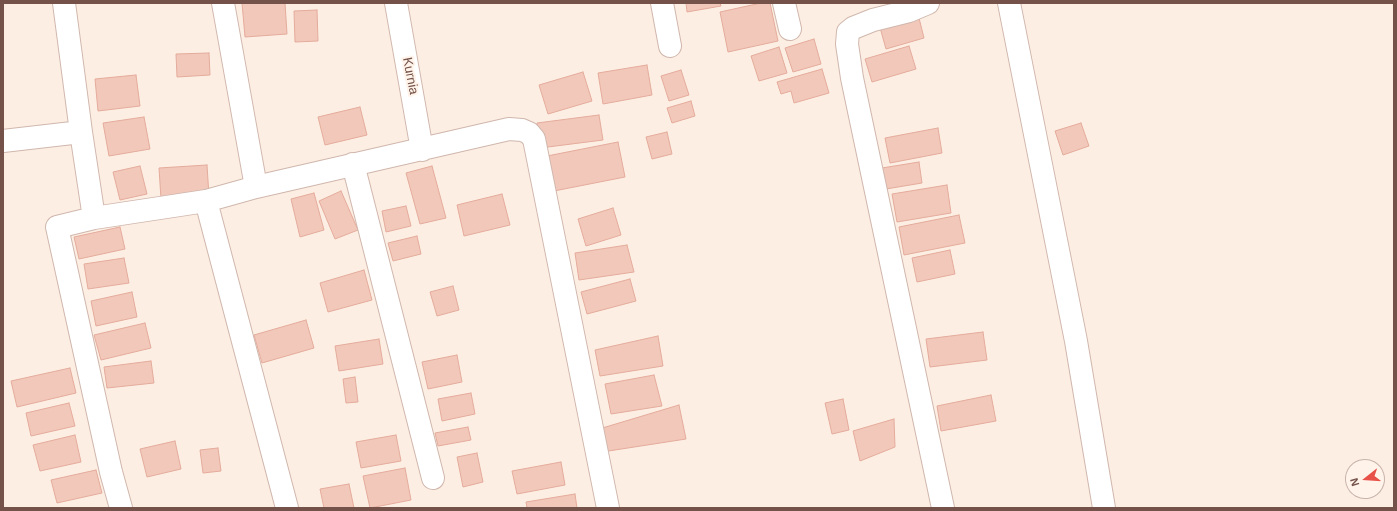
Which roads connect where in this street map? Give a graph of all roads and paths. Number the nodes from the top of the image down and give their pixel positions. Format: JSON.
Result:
{"nodes":[{"id":1,"x":64,"y":3,"type":"edge"},
{"id":2,"x":223,"y":3,"type":"edge"},
{"id":3,"x":396,"y":3,"type":"edge"},
{"id":4,"x":662,"y":3,"type":"edge"},
{"id":5,"x":784,"y":3,"type":"edge"},
{"id":6,"x":1009,"y":3,"type":"edge"},
{"id":7,"x":928,"y":4,"type":"edge"},
{"id":8,"x":790,"y":29,"type":"dead end"},
{"id":9,"x":670,"y":46,"type":"dead end"},
{"id":10,"x":81,"y":132,"type":"junction"},
{"id":11,"x":3,"y":140,"type":"edge"},
{"id":12,"x":422,"y":150,"type":"junction"},
{"id":13,"x":353,"y":164,"type":"junction"},
{"id":14,"x":256,"y":187,"type":"junction"},
{"id":15,"x":206,"y":201,"type":"junction"},
{"id":16,"x":94,"y":218,"type":"junction"},
{"id":17,"x":433,"y":478,"type":"dead end"},
{"id":18,"x":121,"y":508,"type":"edge"},
{"id":19,"x":287,"y":508,"type":"edge"},
{"id":20,"x":608,"y":508,"type":"edge"},
{"id":21,"x":943,"y":508,"type":"edge"},
{"id":22,"x":1104,"y":508,"type":"edge"}],
"edges":[{"from":1,"to":10,"type":"street"},
{"from":2,"to":14,"type":"street"},
{"from":3,"to":12,"type":"street","name":"Kurnia"},
{"from":4,"to":9,"type":"street"},
{"from":5,"to":8,"type":"street"},
{"from":6,"to":22,"type":"street"},
{"from":7,"to":21,"type":"street"},
{"from":10,"to":11,"type":"street"},
{"from":10,"to":16,"type":"street"},
{"from":12,"to":13,"type":"street"},
{"from":12,"to":20,"type":"street"},
{"from":13,"to":14,"type":"street"},
{"from":13,"to":17,"type":"street"},
{"from":14,"to":15,"type":"street"},
{"from":15,"to":16,"type":"street"},
{"from":15,"to":19,"type":"street"},
{"from":16,"to":18,"type":"street"}]}
